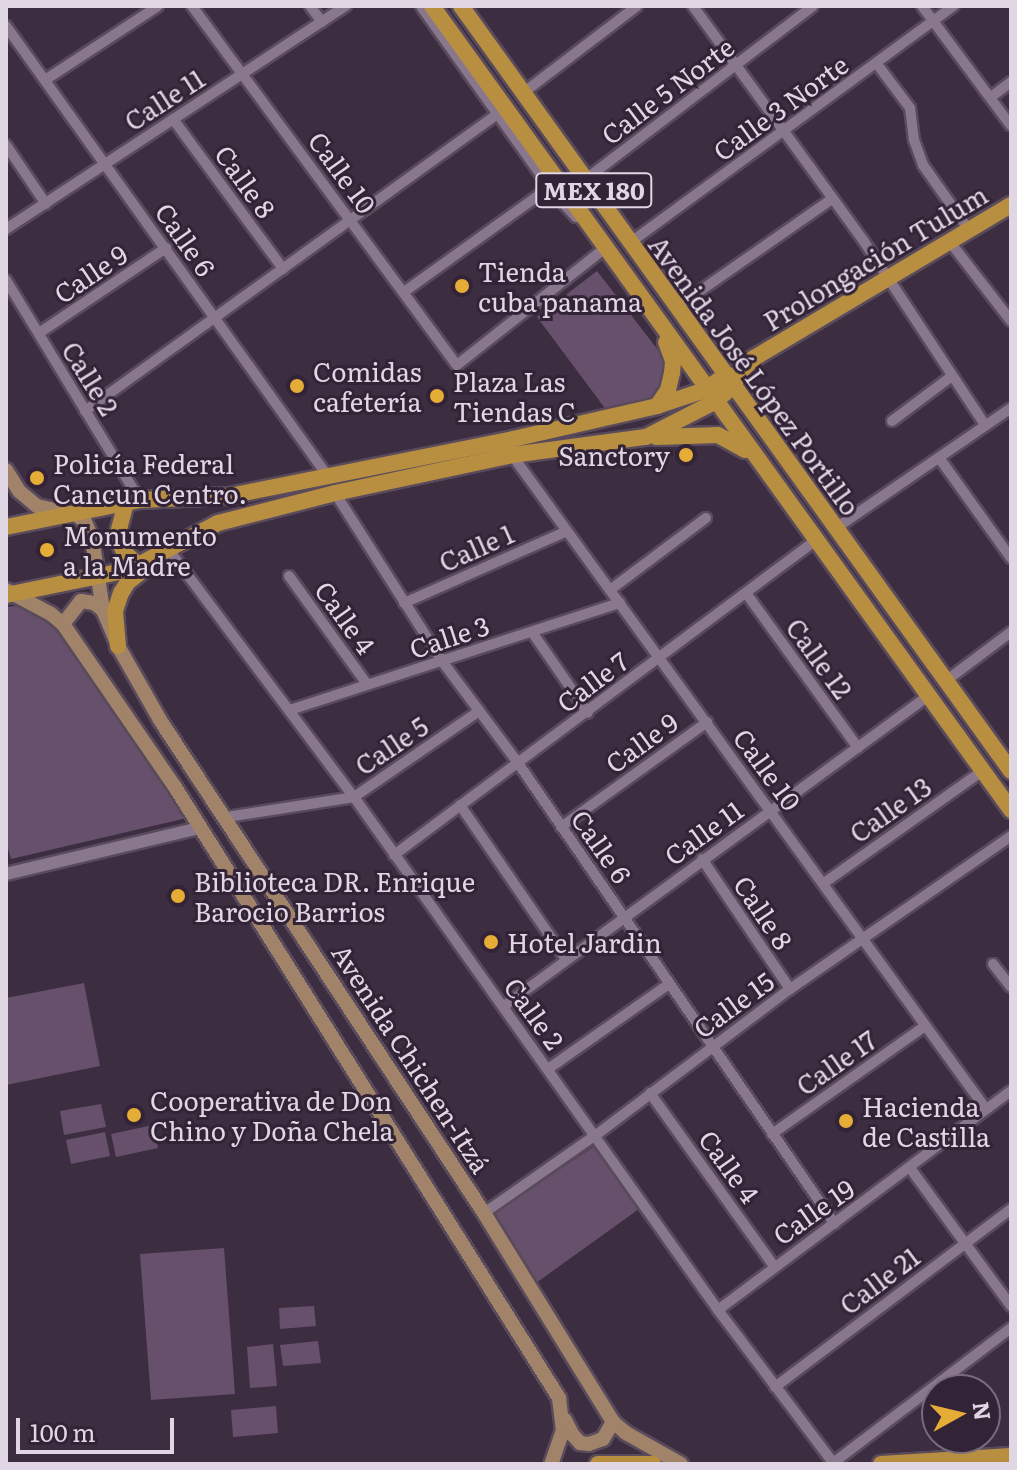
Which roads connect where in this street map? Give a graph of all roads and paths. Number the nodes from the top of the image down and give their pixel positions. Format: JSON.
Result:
{"nodes":[{"id":1,"x":158,"y":6,"type":"edge"},
{"id":2,"x":192,"y":6,"type":"edge"},
{"id":3,"x":310,"y":6,"type":"edge"},
{"id":4,"x":346,"y":6,"type":"edge"},
{"id":5,"x":422,"y":6,"type":"edge"},
{"id":6,"x":432,"y":6,"type":"edge"},
{"id":7,"x":461,"y":6,"type":"edge"},
{"id":8,"x":637,"y":6,"type":"edge"},
{"id":9,"x":693,"y":6,"type":"edge"},
{"id":10,"x":813,"y":6,"type":"edge"},
{"id":11,"x":922,"y":6,"type":"edge"},
{"id":12,"x":954,"y":6,"type":"edge"},
{"id":13,"x":933,"y":21,"type":"junction"},
{"id":14,"x":322,"y":22,"type":"junction"},
{"id":15,"x":6,"y":26,"type":"edge"},
{"id":16,"x":877,"y":64,"type":"junction"},
{"id":17,"x":736,"y":67,"type":"junction"},
{"id":18,"x":244,"y":73,"type":"junction"},
{"id":19,"x":45,"y":80,"type":"junction"},
{"id":20,"x":1011,"y":82,"type":"edge"},
{"id":21,"x":523,"y":93,"type":"junction"},
{"id":22,"x":991,"y":97,"type":"junction"},
{"id":23,"x":499,"y":113,"type":"junction"},
{"id":24,"x":173,"y":119,"type":"junction"},
{"id":25,"x":1011,"y":126,"type":"edge"},
{"id":26,"x":783,"y":130,"type":"junction"},
{"id":27,"x":6,"y":145,"type":"edge"},
{"id":28,"x":106,"y":163,"type":"junction"},
{"id":29,"x":586,"y":179,"type":"junction"},
{"id":30,"x":550,"y":187,"type":"junction"},
{"id":31,"x":833,"y":198,"type":"junction"},
{"id":32,"x":46,"y":204,"type":"junction"},
{"id":33,"x":1011,"y":205,"type":"edge"},
{"id":34,"x":351,"y":220,"type":"junction"},
{"id":35,"x":6,"y":229,"type":"edge"},
{"id":36,"x":969,"y":230,"type":"junction"},
{"id":37,"x":631,"y":242,"type":"junction"},
{"id":38,"x":950,"y":242,"type":"junction"},
{"id":39,"x":166,"y":248,"type":"junction"},
{"id":40,"x":605,"y":248,"type":"junction"},
{"id":41,"x":283,"y":269,"type":"junction"},
{"id":42,"x":888,"y":277,"type":"junction"},
{"id":43,"x":6,"y":280,"type":"edge"},
{"id":44,"x":404,"y":292,"type":"junction"},
{"id":45,"x":677,"y":307,"type":"junction"},
{"id":46,"x":213,"y":316,"type":"junction"},
{"id":47,"x":1011,"y":321,"type":"edge"},
{"id":48,"x":659,"y":322,"type":"junction"},
{"id":49,"x":39,"y":333,"type":"junction"},
{"id":50,"x":952,"y":376,"type":"junction"},
{"id":51,"x":730,"y":380,"type":"junction"},
{"id":52,"x":710,"y":396,"type":"junction"},
{"id":53,"x":657,"y":406,"type":"junction"},
{"id":54,"x":1011,"y":408,"type":"edge"},
{"id":55,"x":85,"y":411,"type":"junction"},
{"id":56,"x":614,"y":416,"type":"junction"},
{"id":57,"x":892,"y":421,"type":"dead end"},
{"id":58,"x":985,"y":425,"type":"junction"},
{"id":59,"x":646,"y":437,"type":"junction"},
{"id":60,"x":621,"y":441,"type":"junction"},
{"id":61,"x":512,"y":455,"type":"junction"},
{"id":62,"x":752,"y":456,"type":"junction"},
{"id":63,"x":940,"y":459,"type":"junction"},
{"id":64,"x":8,"y":482,"type":"edge"},
{"id":65,"x":332,"y":485,"type":"junction"},
{"id":66,"x":133,"y":501,"type":"junction"},
{"id":67,"x":68,"y":513,"type":"junction"},
{"id":68,"x":706,"y":518,"type":"dead end"},
{"id":69,"x":6,"y":527,"type":"edge"},
{"id":70,"x":836,"y":528,"type":"junction"},
{"id":71,"x":567,"y":531,"type":"junction"},
{"id":72,"x":815,"y":541,"type":"junction"},
{"id":73,"x":169,"y":550,"type":"junction"},
{"id":74,"x":1011,"y":558,"type":"edge"},
{"id":75,"x":138,"y":565,"type":"junction"},
{"id":76,"x":96,"y":575,"type":"junction"},
{"id":77,"x":289,"y":576,"type":"dead end"},
{"id":78,"x":610,"y":590,"type":"junction"},
{"id":79,"x":7,"y":593,"type":"edge"},
{"id":80,"x":746,"y":593,"type":"junction"},
{"id":81,"x":404,"y":603,"type":"junction"},
{"id":82,"x":620,"y":603,"type":"junction"},
{"id":83,"x":103,"y":610,"type":"junction"},
{"id":84,"x":63,"y":624,"type":"junction"},
{"id":85,"x":532,"y":632,"type":"junction"},
{"id":86,"x":1011,"y":632,"type":"edge"},
{"id":87,"x":118,"y":646,"type":"junction"},
{"id":88,"x":660,"y":657,"type":"junction"},
{"id":89,"x":442,"y":661,"type":"junction"},
{"id":90,"x":947,"y":680,"type":"junction"},
{"id":91,"x":367,"y":684,"type":"junction"},
{"id":92,"x":928,"y":696,"type":"junction"},
{"id":93,"x":290,"y":710,"type":"junction"},
{"id":94,"x":479,"y":711,"type":"junction"},
{"id":95,"x":588,"y":713,"type":"junction"},
{"id":96,"x":707,"y":722,"type":"junction"},
{"id":97,"x":858,"y":748,"type":"junction"},
{"id":98,"x":518,"y":763,"type":"junction"},
{"id":99,"x":1011,"y":771,"type":"edge"},
{"id":100,"x":981,"y":772,"type":"junction"},
{"id":101,"x":200,"y":779,"type":"junction"},
{"id":102,"x":175,"y":787,"type":"junction"},
{"id":103,"x":354,"y":797,"type":"junction"},
{"id":104,"x":460,"y":805,"type":"junction"},
{"id":105,"x":1011,"y":810,"type":"edge"},
{"id":106,"x":771,"y":811,"type":"junction"},
{"id":107,"x":227,"y":817,"type":"junction"},
{"id":108,"x":561,"y":827,"type":"junction"},
{"id":109,"x":199,"y":828,"type":"junction"},
{"id":110,"x":1011,"y":836,"type":"edge"},
{"id":111,"x":249,"y":853,"type":"junction"},
{"id":112,"x":394,"y":855,"type":"junction"},
{"id":113,"x":702,"y":859,"type":"junction"},
{"id":114,"x":222,"y":865,"type":"junction"},
{"id":115,"x":6,"y":874,"type":"edge"},
{"id":116,"x":824,"y":883,"type":"junction"},
{"id":117,"x":624,"y":917,"type":"junction"},
{"id":118,"x":865,"y":940,"type":"junction"},
{"id":119,"x":566,"y":959,"type":"junction"},
{"id":120,"x":993,"y":964,"type":"dead end"},
{"id":121,"x":669,"y":984,"type":"junction"},
{"id":122,"x":1011,"y":987,"type":"edge"},
{"id":123,"x":790,"y":989,"type":"junction"},
{"id":124,"x":504,"y":1006,"type":"junction"},
{"id":125,"x":925,"y":1026,"type":"junction"},
{"id":126,"x":711,"y":1047,"type":"junction"},
{"id":127,"x":548,"y":1069,"type":"junction"},
{"id":128,"x":1011,"y":1091,"type":"edge"},
{"id":129,"x":650,"y":1093,"type":"junction"},
{"id":130,"x":986,"y":1109,"type":"junction"},
{"id":131,"x":772,"y":1134,"type":"junction"},
{"id":132,"x":596,"y":1135,"type":"junction"},
{"id":133,"x":910,"y":1168,"type":"junction"},
{"id":134,"x":1011,"y":1209,"type":"edge"},
{"id":135,"x":484,"y":1213,"type":"junction"},
{"id":136,"x":835,"y":1224,"type":"junction"},
{"id":137,"x":964,"y":1243,"type":"junction"},
{"id":138,"x":774,"y":1266,"type":"junction"},
{"id":139,"x":1011,"y":1306,"type":"edge"},
{"id":140,"x":718,"y":1310,"type":"junction"},
{"id":141,"x":1011,"y":1328,"type":"edge"},
{"id":142,"x":775,"y":1387,"type":"junction"},
{"id":143,"x":563,"y":1414,"type":"junction"},
{"id":144,"x":613,"y":1422,"type":"junction"},
{"id":145,"x":1011,"y":1456,"type":"edge"},
{"id":146,"x":834,"y":1463,"type":"edge"},
{"id":147,"x":551,"y":1464,"type":"edge"},
{"id":148,"x":598,"y":1464,"type":"edge"},
{"id":149,"x":653,"y":1464,"type":"edge"},
{"id":150,"x":681,"y":1464,"type":"edge"},
{"id":151,"x":881,"y":1464,"type":"edge"}],
"edges":[{"from":1,"to":19,"type":"street"},
{"from":2,"to":18,"type":"street","name":"Calle 10"},
{"from":3,"to":14,"type":"street"},
{"from":4,"to":14,"type":"street","name":"Calle 11"},
{"from":5,"to":23,"type":"street","name":"Avenida José López Portillo"},
{"from":6,"to":40,"type":"main road","name":"Avenida José López Portillo","number":"MEX 180"},
{"from":7,"to":21,"type":"main road","name":"Avenida José López Portillo","number":"MEX 180"},
{"from":8,"to":21,"type":"street"},
{"from":9,"to":17,"type":"street"},
{"from":10,"to":17,"type":"street","name":"Calle 5 Norte"},
{"from":11,"to":13,"type":"street"},
{"from":12,"to":13,"type":"street","name":"Calle 3 Norte"},
{"from":13,"to":16,"type":"street","name":"Calle 3 Norte"},
{"from":13,"to":22,"type":"street"},
{"from":14,"to":18,"type":"street","name":"Calle 11"},
{"from":15,"to":19,"type":"street","name":"Calle 6"},
{"from":16,"to":26,"type":"street","name":"Calle 3 Norte"},
{"from":16,"to":36,"type":"street"},
{"from":17,"to":26,"type":"street"},
{"from":17,"to":29,"type":"street","name":"Calle 5 Norte"},
{"from":18,"to":24,"type":"street","name":"Calle 11"},
{"from":18,"to":34,"type":"street","name":"Calle 10"},
{"from":19,"to":28,"type":"street","name":"Calle 6"},
{"from":20,"to":22,"type":"street"},
{"from":21,"to":29,"type":"main road","name":"Avenida José López Portillo","number":"MEX 180"},
{"from":22,"to":25,"type":"street"},
{"from":23,"to":30,"type":"street","name":"Avenida José López Portillo"},
{"from":23,"to":34,"type":"street"},
{"from":24,"to":28,"type":"street","name":"Calle 11"},
{"from":24,"to":41,"type":"street","name":"Calle 8"},
{"from":26,"to":31,"type":"street"},
{"from":26,"to":37,"type":"street","name":"Calle 3 Norte"},
{"from":27,"to":32,"type":"street"},
{"from":28,"to":32,"type":"street","name":"Calle 11"},
{"from":28,"to":39,"type":"street","name":"Calle 6"},
{"from":29,"to":37,"type":"main road","name":"Avenida José López Portillo","number":"MEX 180"},
{"from":30,"to":40,"type":"street","name":"Avenida José López Portillo"},
{"from":30,"to":44,"type":"street"},
{"from":31,"to":42,"type":"street"},
{"from":31,"to":45,"type":"street"},
{"from":32,"to":35,"type":"street","name":"Calle 11"},
{"from":33,"to":36,"type":"main road","name":"Prolongación Tulum"},
{"from":34,"to":41,"type":"street"},
{"from":34,"to":44,"type":"street","name":"Calle 10"},
{"from":36,"to":38,"type":"main road","name":"Prolongación Tulum"},
{"from":37,"to":45,"type":"main road","name":"Avenida José López Portillo","number":"MEX 180"},
{"from":38,"to":42,"type":"main road","name":"Prolongación Tulum"},
{"from":38,"to":47,"type":"street"},
{"from":39,"to":46,"type":"street","name":"Calle 6"},
{"from":39,"to":49,"type":"street","name":"Calle 9"},
{"from":40,"to":44,"type":"street","name":"Calle 10"},
{"from":40,"to":48,"type":"main road","name":"Avenida José López Portillo","number":"MEX 180"},
{"from":41,"to":46,"type":"street"},
{"from":42,"to":50,"type":"street"},
{"from":42,"to":51,"type":"main road","name":"Prolongación Tulum"},
{"from":43,"to":49,"type":"street","name":"Calle 2"},
{"from":45,"to":51,"type":"main road","name":"Avenida José López Portillo","number":"MEX 180"},
{"from":46,"to":55,"type":"street"},
{"from":46,"to":65,"type":"street","name":"Calle 6"},
{"from":48,"to":52,"type":"main road","name":"Avenida José López Portillo","number":"MEX 180"},
{"from":48,"to":53,"type":"main road"},
{"from":49,"to":55,"type":"street","name":"Calle 2"},
{"from":50,"to":57,"type":"street"},
{"from":50,"to":58,"type":"street"},
{"from":51,"to":52,"type":"main road","name":"Prolongación Tulum"},
{"from":51,"to":70,"type":"main road","name":"Avenida José López Portillo","number":"MEX 180"},
{"from":52,"to":53,"type":"main road"},
{"from":52,"to":59,"type":"main road"},
{"from":52,"to":62,"type":"main road","name":"Avenida José López Portillo","number":"MEX 180"},
{"from":53,"to":56,"type":"main road"},
{"from":54,"to":58,"type":"street"},
{"from":55,"to":66,"type":"street","name":"Calle 2"},
{"from":56,"to":60,"type":"main road"},
{"from":56,"to":65,"type":"main road"},
{"from":58,"to":63,"type":"street"},
{"from":59,"to":60,"type":"main road"},
{"from":59,"to":62,"type":"main road"},
{"from":60,"to":61,"type":"main road"},
{"from":61,"to":65,"type":"main road"},
{"from":61,"to":71,"type":"street","name":"Calle 10"},
{"from":62,"to":72,"type":"main road","name":"Avenida José López Portillo","number":"MEX 180"},
{"from":63,"to":70,"type":"street"},
{"from":63,"to":74,"type":"street"},
{"from":64,"to":67,"type":"main road"},
{"from":65,"to":66,"type":"main road"},
{"from":65,"to":73,"type":"main road"},
{"from":65,"to":81,"type":"street","name":"Calle 6"},
{"from":66,"to":67,"type":"main road"},
{"from":66,"to":75,"type":"main road"},
{"from":67,"to":69,"type":"main road"},
{"from":67,"to":76,"type":"main road","name":"Avenida Chichen-Itzá"},
{"from":68,"to":78,"type":"street"},
{"from":70,"to":90,"type":"main road","name":"Avenida José López Portillo","number":"MEX 180"},
{"from":71,"to":78,"type":"street","name":"Calle 10"},
{"from":71,"to":81,"type":"street","name":"Calle 1"},
{"from":72,"to":80,"type":"street","name":"Calle 7"},
{"from":72,"to":92,"type":"main road","name":"Avenida José López Portillo","number":"MEX 180"},
{"from":73,"to":75,"type":"main road"},
{"from":73,"to":87,"type":"main road"},
{"from":73,"to":93,"type":"street","name":"Calle 2"},
{"from":75,"to":76,"type":"main road"},
{"from":76,"to":79,"type":"main road"},
{"from":76,"to":83,"type":"main road","name":"Avenida Chichen-Itzá"},
{"from":77,"to":91,"type":"street","name":"Calle 4"},
{"from":78,"to":82,"type":"street","name":"Calle 10"},
{"from":79,"to":84,"type":"main road"},
{"from":80,"to":88,"type":"street","name":"Calle 7"},
{"from":80,"to":97,"type":"street","name":"Calle 12"},
{"from":81,"to":89,"type":"street","name":"Calle 6"},
{"from":82,"to":85,"type":"street","name":"Calle 3"},
{"from":82,"to":88,"type":"street","name":"Calle 10"},
{"from":83,"to":84,"type":"main road"},
{"from":83,"to":87,"type":"main road","name":"Avenida Chichen-Itzá"},
{"from":84,"to":102,"type":"main road"},
{"from":85,"to":89,"type":"street","name":"Calle 3"},
{"from":85,"to":95,"type":"street"},
{"from":86,"to":90,"type":"street"},
{"from":87,"to":101,"type":"main road","name":"Avenida Chichen-Itzá"},
{"from":88,"to":95,"type":"street","name":"Calle 7"},
{"from":88,"to":96,"type":"street","name":"Calle 10"},
{"from":89,"to":91,"type":"street","name":"Calle 3"},
{"from":89,"to":94,"type":"street","name":"Calle 6"},
{"from":90,"to":99,"type":"main road","name":"Avenida José López Portillo","number":"MEX 180"},
{"from":91,"to":93,"type":"street","name":"Calle 3"},
{"from":92,"to":97,"type":"street","name":"Calle 11"},
{"from":92,"to":100,"type":"main road","name":"Avenida José López Portillo","number":"MEX 180"},
{"from":93,"to":103,"type":"street","name":"Calle 2"},
{"from":94,"to":98,"type":"street","name":"Calle 6"},
{"from":94,"to":103,"type":"street","name":"Calle 5"},
{"from":95,"to":98,"type":"street","name":"Calle 7"},
{"from":96,"to":106,"type":"street","name":"Calle 10"},
{"from":96,"to":108,"type":"street","name":"Calle 9"},
{"from":97,"to":106,"type":"street","name":"Calle 11"},
{"from":98,"to":104,"type":"street","name":"Calle 7"},
{"from":98,"to":108,"type":"street","name":"Calle 6"},
{"from":100,"to":105,"type":"main road","name":"Avenida José López Portillo","number":"MEX 180"},
{"from":100,"to":116,"type":"street","name":"Calle 13"},
{"from":101,"to":102,"type":"main road"},
{"from":101,"to":107,"type":"main road","name":"Avenida Chichen-Itzá"},
{"from":102,"to":109,"type":"main road"},
{"from":103,"to":107,"type":"street","name":"Calle 5"},
{"from":103,"to":112,"type":"street","name":"Calle 2"},
{"from":104,"to":112,"type":"street","name":"Calle 7"},
{"from":104,"to":119,"type":"street"},
{"from":106,"to":113,"type":"street","name":"Calle 11"},
{"from":106,"to":116,"type":"street","name":"Calle 10"},
{"from":107,"to":111,"type":"main road","name":"Avenida Chichen-Itzá"},
{"from":108,"to":117,"type":"street","name":"Calle 6"},
{"from":109,"to":114,"type":"main road"},
{"from":109,"to":115,"type":"street"},
{"from":110,"to":118,"type":"street","name":"Calle 15"},
{"from":111,"to":114,"type":"main road"},
{"from":111,"to":135,"type":"main road","name":"Avenida Chichen-Itzá"},
{"from":112,"to":124,"type":"street","name":"Calle 2"},
{"from":113,"to":117,"type":"street","name":"Calle 11"},
{"from":113,"to":123,"type":"street","name":"Calle 8"},
{"from":114,"to":143,"type":"main road"},
{"from":116,"to":118,"type":"street","name":"Calle 10"},
{"from":117,"to":119,"type":"street","name":"Calle 11"},
{"from":117,"to":121,"type":"street","name":"Calle 6"},
{"from":118,"to":123,"type":"street","name":"Calle 15"},
{"from":118,"to":125,"type":"street","name":"Calle 10"},
{"from":119,"to":124,"type":"street","name":"Calle 11"},
{"from":120,"to":122,"type":"street"},
{"from":121,"to":126,"type":"street","name":"Calle 6"},
{"from":121,"to":127,"type":"street"},
{"from":123,"to":126,"type":"street","name":"Calle 15"},
{"from":124,"to":127,"type":"street","name":"Calle 2"},
{"from":125,"to":130,"type":"street","name":"Calle 10"},
{"from":125,"to":131,"type":"street","name":"Calle 17"},
{"from":126,"to":129,"type":"street","name":"Calle 15"},
{"from":126,"to":131,"type":"street","name":"Calle 6"},
{"from":127,"to":132,"type":"street","name":"Calle 2"},
{"from":128,"to":130,"type":"street","name":"Calle 19"},
{"from":129,"to":132,"type":"street","name":"Calle 15"},
{"from":129,"to":138,"type":"street","name":"Calle 4"},
{"from":130,"to":133,"type":"street","name":"Calle 19"},
{"from":131,"to":136,"type":"street","name":"Calle 6"},
{"from":132,"to":135,"type":"street","name":"Calle 15"},
{"from":132,"to":140,"type":"street","name":"Calle 2"},
{"from":133,"to":136,"type":"street","name":"Calle 19"},
{"from":133,"to":137,"type":"street"},
{"from":134,"to":137,"type":"street","name":"Calle 21"},
{"from":135,"to":144,"type":"main road","name":"Avenida Chichen-Itzá"},
{"from":136,"to":138,"type":"street","name":"Calle 19"},
{"from":137,"to":139,"type":"street"},
{"from":137,"to":142,"type":"street","name":"Calle 21"},
{"from":138,"to":140,"type":"street","name":"Calle 19"},
{"from":140,"to":142,"type":"street","name":"Calle 2"},
{"from":141,"to":146,"type":"street"},
{"from":142,"to":146,"type":"street","name":"Calle 2"},
{"from":143,"to":144,"type":"main road"},
{"from":143,"to":147,"type":"main road"},
{"from":144,"to":150,"type":"main road","name":"Avenida Chichen-Itzá"},
{"from":145,"to":151,"type":"main road"},
{"from":148,"to":149,"type":"main road"}]}
